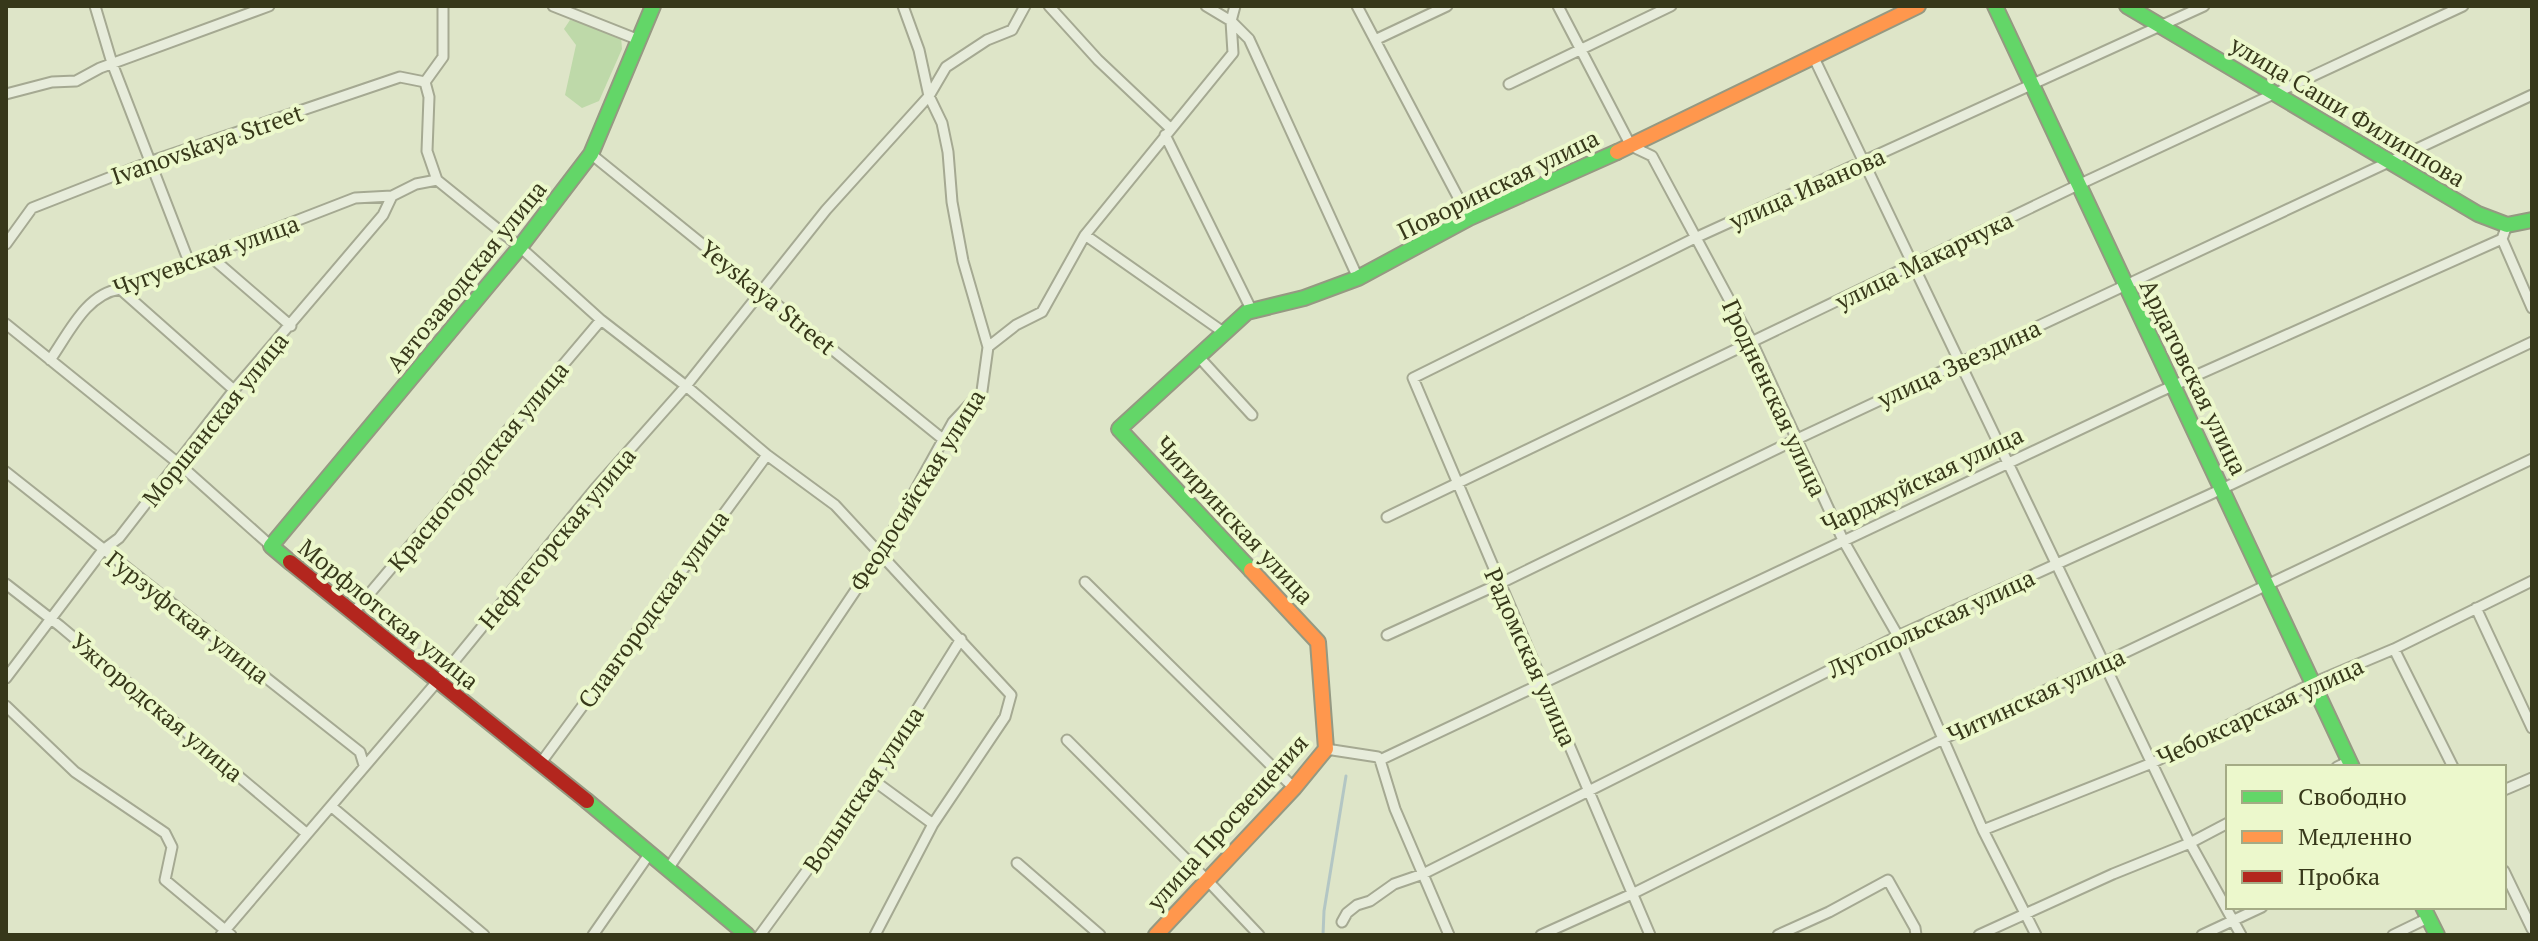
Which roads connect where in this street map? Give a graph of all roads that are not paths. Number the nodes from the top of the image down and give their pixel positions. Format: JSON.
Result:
{"nodes":[{"id":1,"x":95,"y":6,"type":"edge"},
{"id":2,"x":269,"y":6,"type":"edge"},
{"id":3,"x":443,"y":6,"type":"edge"},
{"id":4,"x":553,"y":6,"type":"edge"},
{"id":5,"x":653,"y":6,"type":"edge"},
{"id":6,"x":903,"y":6,"type":"edge"},
{"id":7,"x":1025,"y":6,"type":"edge"},
{"id":8,"x":1049,"y":6,"type":"edge"},
{"id":9,"x":1206,"y":6,"type":"edge"},
{"id":10,"x":1235,"y":6,"type":"edge"},
{"id":11,"x":1357,"y":6,"type":"edge"},
{"id":12,"x":1447,"y":6,"type":"edge"},
{"id":13,"x":1558,"y":6,"type":"edge"},
{"id":14,"x":1671,"y":6,"type":"edge"},
{"id":15,"x":1918,"y":6,"type":"edge"},
{"id":16,"x":1995,"y":6,"type":"edge"},
{"id":17,"x":2127,"y":6,"type":"edge"},
{"id":18,"x":2204,"y":6,"type":"edge"},
{"id":19,"x":2463,"y":6,"type":"edge"},
{"id":20,"x":1231,"y":21,"type":"junction"},
{"id":21,"x":2162,"y":27,"type":"junction"},
{"id":22,"x":1377,"y":39,"type":"junction"},
{"id":23,"x":639,"y":40,"type":"junction"},
{"id":24,"x":1580,"y":50,"type":"junction"},
{"id":25,"x":1814,"y":58,"type":"junction"},
{"id":26,"x":112,"y":63,"type":"junction"},
{"id":27,"x":425,"y":82,"type":"junction"},
{"id":28,"x":1509,"y":84,"type":"dead end"},
{"id":29,"x":2033,"y":86,"type":"junction"},
{"id":30,"x":6,"y":94,"type":"edge"},
{"id":31,"x":2275,"y":94,"type":"junction"},
{"id":32,"x":2532,"y":95,"type":"edge"},
{"id":33,"x":929,"y":96,"type":"junction"},
{"id":34,"x":1167,"y":132,"type":"junction"},
{"id":35,"x":1631,"y":146,"type":"junction"},
{"id":36,"x":591,"y":154,"type":"junction"},
{"id":37,"x":152,"y":161,"type":"junction"},
{"id":38,"x":2390,"y":162,"type":"junction"},
{"id":39,"x":1863,"y":164,"type":"junction"},
{"id":40,"x":437,"y":180,"type":"junction"},
{"id":41,"x":2078,"y":185,"type":"junction"},
{"id":42,"x":392,"y":196,"type":"junction"},
{"id":43,"x":1469,"y":218,"type":"junction"},
{"id":44,"x":2532,"y":220,"type":"edge"},
{"id":45,"x":2505,"y":232,"type":"junction"},
{"id":46,"x":1085,"y":235,"type":"junction"},
{"id":47,"x":1695,"y":238,"type":"junction"},
{"id":48,"x":6,"y":244,"type":"edge"},
{"id":49,"x":520,"y":247,"type":"junction"},
{"id":50,"x":210,"y":256,"type":"junction"},
{"id":51,"x":189,"y":262,"type":"junction"},
{"id":52,"x":1912,"y":265,"type":"junction"},
{"id":53,"x":1358,"y":278,"type":"junction"},
{"id":54,"x":2125,"y":285,"type":"junction"},
{"id":55,"x":120,"y":289,"type":"junction"},
{"id":56,"x":760,"y":291,"type":"junction"},
{"id":57,"x":2532,"y":308,"type":"edge"},
{"id":58,"x":1252,"y":311,"type":"junction"},
{"id":59,"x":601,"y":320,"type":"junction"},
{"id":60,"x":6,"y":324,"type":"edge"},
{"id":61,"x":291,"y":326,"type":"junction"},
{"id":62,"x":1226,"y":334,"type":"junction"},
{"id":63,"x":1752,"y":342,"type":"junction"},
{"id":64,"x":2532,"y":342,"type":"edge"},
{"id":65,"x":988,"y":347,"type":"junction"},
{"id":66,"x":1198,"y":356,"type":"junction"},
{"id":67,"x":50,"y":360,"type":"junction"},
{"id":68,"x":1959,"y":364,"type":"junction"},
{"id":69,"x":1413,"y":378,"type":"joint"},
{"id":70,"x":686,"y":386,"type":"junction"},
{"id":71,"x":2173,"y":386,"type":"junction"},
{"id":72,"x":234,"y":390,"type":"junction"},
{"id":73,"x":1252,"y":415,"type":"dead end"},
{"id":74,"x":1119,"y":429,"type":"joint"},
{"id":75,"x":944,"y":440,"type":"junction"},
{"id":76,"x":1795,"y":440,"type":"junction"},
{"id":77,"x":767,"y":455,"type":"junction"},
{"id":78,"x":2532,"y":459,"type":"edge"},
{"id":79,"x":178,"y":463,"type":"junction"},
{"id":80,"x":2006,"y":464,"type":"junction"},
{"id":81,"x":6,"y":472,"type":"edge"},
{"id":82,"x":1456,"y":482,"type":"junction"},
{"id":83,"x":2222,"y":488,"type":"junction"},
{"id":84,"x":1387,"y":517,"type":"dead end"},
{"id":85,"x":1843,"y":540,"type":"junction"},
{"id":86,"x":271,"y":546,"type":"junction"},
{"id":87,"x":103,"y":550,"type":"junction"},
{"id":88,"x":880,"y":554,"type":"junction"},
{"id":89,"x":2055,"y":563,"type":"junction"},
{"id":90,"x":2532,"y":581,"type":"edge"},
{"id":91,"x":1085,"y":582,"type":"dead end"},
{"id":92,"x":6,"y":584,"type":"edge"},
{"id":93,"x":1499,"y":584,"type":"junction"},
{"id":94,"x":2268,"y":586,"type":"junction"},
{"id":95,"x":2476,"y":608,"type":"junction"},
{"id":96,"x":354,"y":612,"type":"junction"},
{"id":97,"x":50,"y":620,"type":"junction"},
{"id":98,"x":1387,"y":635,"type":"dead end"},
{"id":99,"x":1898,"y":636,"type":"junction"},
{"id":100,"x":961,"y":639,"type":"junction"},
{"id":101,"x":1318,"y":642,"type":"joint"},
{"id":102,"x":2394,"y":649,"type":"junction"},
{"id":103,"x":2103,"y":662,"type":"junction"},
{"id":104,"x":6,"y":678,"type":"edge"},
{"id":105,"x":437,"y":682,"type":"junction"},
{"id":106,"x":1542,"y":683,"type":"junction"},
{"id":107,"x":2313,"y":683,"type":"junction"},
{"id":108,"x":6,"y":706,"type":"edge"},
{"id":109,"x":2532,"y":728,"type":"edge"},
{"id":110,"x":1943,"y":739,"type":"junction"},
{"id":111,"x":1067,"y":740,"type":"dead end"},
{"id":112,"x":1326,"y":749,"type":"junction"},
{"id":113,"x":1380,"y":760,"type":"junction"},
{"id":114,"x":2152,"y":763,"type":"junction"},
{"id":115,"x":540,"y":764,"type":"junction"},
{"id":116,"x":364,"y":765,"type":"junction"},
{"id":117,"x":2346,"y":765,"type":"edge"},
{"id":118,"x":2452,"y":765,"type":"edge"},
{"id":119,"x":2532,"y":778,"type":"edge"},
{"id":120,"x":873,"y":780,"type":"junction"},
{"id":121,"x":1294,"y":788,"type":"junction"},
{"id":122,"x":2506,"y":789,"type":"edge"},
{"id":123,"x":1589,"y":791,"type":"junction"},
{"id":124,"x":332,"y":807,"type":"junction"},
{"id":125,"x":933,"y":824,"type":"junction"},
{"id":126,"x":2226,"y":824,"type":"edge"},
{"id":127,"x":1983,"y":830,"type":"junction"},
{"id":128,"x":306,"y":833,"type":"junction"},
{"id":129,"x":2190,"y":843,"type":"junction"},
{"id":130,"x":650,"y":853,"type":"junction"},
{"id":131,"x":1017,"y":863,"type":"dead end"},
{"id":132,"x":668,"y":869,"type":"junction"},
{"id":133,"x":1423,"y":874,"type":"junction"},
{"id":134,"x":2506,"y":875,"type":"edge"},
{"id":135,"x":1208,"y":881,"type":"junction"},
{"id":136,"x":1632,"y":894,"type":"junction"},
{"id":137,"x":2226,"y":906,"type":"edge"},
{"id":138,"x":2228,"y":909,"type":"edge"},
{"id":139,"x":2258,"y":909,"type":"edge"},
{"id":140,"x":2426,"y":913,"type":"edge"},
{"id":141,"x":2026,"y":915,"type":"junction"},
{"id":142,"x":2234,"y":920,"type":"junction"},
{"id":143,"x":1342,"y":922,"type":"dead end"},
{"id":144,"x":2532,"y":929,"type":"edge"},
{"id":145,"x":226,"y":933,"type":"edge"},
{"id":146,"x":484,"y":935,"type":"edge"},
{"id":147,"x":593,"y":935,"type":"edge"},
{"id":148,"x":747,"y":935,"type":"edge"},
{"id":149,"x":760,"y":935,"type":"edge"},
{"id":150,"x":875,"y":935,"type":"edge"},
{"id":151,"x":1100,"y":935,"type":"edge"},
{"id":152,"x":1156,"y":935,"type":"edge"},
{"id":153,"x":1259,"y":935,"type":"edge"},
{"id":154,"x":1449,"y":935,"type":"edge"},
{"id":155,"x":1541,"y":935,"type":"edge"},
{"id":156,"x":1650,"y":935,"type":"edge"},
{"id":157,"x":1778,"y":935,"type":"edge"},
{"id":158,"x":1916,"y":935,"type":"edge"},
{"id":159,"x":1979,"y":935,"type":"edge"},
{"id":160,"x":2036,"y":935,"type":"edge"},
{"id":161,"x":2202,"y":935,"type":"edge"},
{"id":162,"x":2241,"y":935,"type":"edge"},
{"id":163,"x":2393,"y":935,"type":"edge"},
{"id":164,"x":2437,"y":935,"type":"edge"}],
"edges":[{"from":1,"to":26,"type":"street"},
{"from":2,"to":26,"type":"street"},
{"from":3,"to":27,"type":"street"},
{"from":4,"to":23,"type":"street"},
{"from":5,"to":23,"type":"main road","name":"Автозаводская улица"},
{"from":6,"to":33,"type":"street"},
{"from":7,"to":33,"type":"street","name":"Нефтегорская улица"},
{"from":8,"to":34,"type":"street"},
{"from":9,"to":20,"type":"street"},
{"from":10,"to":20,"type":"street"},
{"from":11,"to":22,"type":"street"},
{"from":12,"to":22,"type":"street"},
{"from":13,"to":24,"type":"street","name":"Гродненская улица"},
{"from":14,"to":24,"type":"street"},
{"from":15,"to":25,"type":"main road","name":"Поворинская улица"},
{"from":16,"to":29,"type":"main road","name":"Ардатовская улица"},
{"from":17,"to":21,"type":"main road","name":"улица Саши Филиппова"},
{"from":18,"to":21,"type":"street","name":"улица Иванова"},
{"from":19,"to":31,"type":"street","name":"улица Макарчука"},
{"from":20,"to":34,"type":"street"},
{"from":20,"to":53,"type":"street"},
{"from":21,"to":29,"type":"street","name":"улица Иванова"},
{"from":21,"to":31,"type":"main road","name":"улица Саши Филиппова"},
{"from":22,"to":43,"type":"street"},
{"from":23,"to":36,"type":"main road","name":"Автозаводская улица"},
{"from":24,"to":28,"type":"street"},
{"from":24,"to":35,"type":"street","name":"Гродненская улица"},
{"from":25,"to":35,"type":"main road","name":"Поворинская улица"},
{"from":25,"to":39,"type":"street"},
{"from":26,"to":30,"type":"street"},
{"from":26,"to":37,"type":"street"},
{"from":27,"to":37,"type":"street","name":"Ivanovskaya Street"},
{"from":27,"to":40,"type":"street"},
{"from":29,"to":39,"type":"street","name":"улица Иванова"},
{"from":29,"to":41,"type":"main road","name":"Ардатовская улица"},
{"from":31,"to":38,"type":"main road","name":"улица Саши Филиппова"},
{"from":31,"to":41,"type":"street","name":"улица Макарчука"},
{"from":32,"to":38,"type":"street","name":"улица Звездина"},
{"from":33,"to":56,"type":"street","name":"Нефтегорская улица"},
{"from":33,"to":65,"type":"street"},
{"from":34,"to":46,"type":"street"},
{"from":34,"to":58,"type":"street"},
{"from":35,"to":43,"type":"main road","name":"Поворинская улица"},
{"from":35,"to":47,"type":"street","name":"Гродненская улица"},
{"from":36,"to":49,"type":"main road","name":"Автозаводская улица"},
{"from":36,"to":56,"type":"street","name":"Yeyskaya Street"},
{"from":37,"to":48,"type":"street","name":"Ivanovskaya Street"},
{"from":37,"to":51,"type":"street"},
{"from":38,"to":45,"type":"main road","name":"улица Саши Филиппова"},
{"from":38,"to":54,"type":"street","name":"улица Звездина"},
{"from":39,"to":47,"type":"street","name":"улица Иванова"},
{"from":39,"to":52,"type":"street"},
{"from":40,"to":42,"type":"street"},
{"from":40,"to":49,"type":"street"},
{"from":41,"to":52,"type":"street","name":"улица Макарчука"},
{"from":41,"to":54,"type":"main road","name":"Ардатовская улица"},
{"from":42,"to":50,"type":"street","name":"Чугуевская улица"},
{"from":42,"to":61,"type":"street","name":"Моршанская улица"},
{"from":43,"to":53,"type":"main road","name":"Поворинская улица"},
{"from":44,"to":45,"type":"main road","name":"Чарджуйская улица"},
{"from":45,"to":57,"type":"street"},
{"from":45,"to":71,"type":"street","name":"Чарджуйская улица"},
{"from":46,"to":62,"type":"street"},
{"from":46,"to":65,"type":"street"},
{"from":47,"to":63,"type":"street","name":"Гродненская улица"},
{"from":47,"to":69,"type":"street","name":"улица Иванова"},
{"from":49,"to":59,"type":"street"},
{"from":49,"to":86,"type":"main road","name":"Автозаводская улица"},
{"from":50,"to":51,"type":"street","name":"Чугуевская улица"},
{"from":50,"to":61,"type":"street"},
{"from":51,"to":55,"type":"street","name":"Чугуевская улица"},
{"from":52,"to":63,"type":"street","name":"улица Макарчука"},
{"from":52,"to":68,"type":"street"},
{"from":53,"to":58,"type":"main road","name":"Поворинская улица"},
{"from":54,"to":68,"type":"street","name":"улица Звездина"},
{"from":54,"to":71,"type":"main road","name":"Ардатовская улица"},
{"from":55,"to":67,"type":"street","name":"Чугуевская улица"},
{"from":55,"to":72,"type":"street"},
{"from":56,"to":70,"type":"street","name":"Нефтегорская улица"},
{"from":56,"to":75,"type":"street","name":"Yeyskaya Street"},
{"from":58,"to":62,"type":"main road","name":"Поворинская улица"},
{"from":59,"to":70,"type":"street"},
{"from":59,"to":96,"type":"street","name":"Красногородская улица"},
{"from":60,"to":67,"type":"street","name":"Морфлотская улица"},
{"from":61,"to":72,"type":"street","name":"Моршанская улица"},
{"from":62,"to":66,"type":"main road","name":"Поворинская улица"},
{"from":63,"to":76,"type":"street","name":"Гродненская улица"},
{"from":63,"to":82,"type":"street","name":"улица Макарчука"},
{"from":64,"to":83,"type":"street","name":"Лугопольская улица"},
{"from":65,"to":75,"type":"street","name":"Феодосийская улица"},
{"from":66,"to":73,"type":"street"},
{"from":66,"to":74,"type":"main road","name":"Поворинская улица"},
{"from":67,"to":79,"type":"street","name":"Морфлотская улица"},
{"from":68,"to":76,"type":"street","name":"улица Звездина"},
{"from":68,"to":80,"type":"street"},
{"from":69,"to":82,"type":"street","name":"Радомская улица"},
{"from":70,"to":77,"type":"street"},
{"from":70,"to":105,"type":"street","name":"Нефтегорская улица"},
{"from":71,"to":80,"type":"street","name":"Чарджуйская улица"},
{"from":71,"to":83,"type":"main road","name":"Ардатовская улица"},
{"from":72,"to":79,"type":"street","name":"Моршанская улица"},
{"from":74,"to":101,"type":"main road","name":"Чигиринская улица"},
{"from":75,"to":88,"type":"street","name":"Феодосийская улица"},
{"from":76,"to":85,"type":"street","name":"Гродненская улица"},
{"from":76,"to":93,"type":"street","name":"улица Звездина"},
{"from":77,"to":88,"type":"street"},
{"from":77,"to":115,"type":"street","name":"Славгородская улица"},
{"from":78,"to":94,"type":"street","name":"Читинская улица"},
{"from":79,"to":86,"type":"street","name":"Морфлотская улица"},
{"from":79,"to":87,"type":"street","name":"Моршанская улица"},
{"from":80,"to":85,"type":"street","name":"Чарджуйская улица"},
{"from":80,"to":89,"type":"street"},
{"from":81,"to":87,"type":"street","name":"Гурзуфская улица"},
{"from":82,"to":84,"type":"street","name":"улица Макарчука"},
{"from":82,"to":93,"type":"street","name":"Радомская улица"},
{"from":83,"to":89,"type":"street","name":"Лугопольская улица"},
{"from":83,"to":94,"type":"main road","name":"Ардатовская улица"},
{"from":85,"to":99,"type":"street","name":"Гродненская улица"},
{"from":85,"to":106,"type":"street","name":"Чарджуйская улица"},
{"from":86,"to":96,"type":"main road","name":"Морфлотская улица"},
{"from":87,"to":97,"type":"street","name":"Моршанская улица"},
{"from":87,"to":116,"type":"street","name":"Гурзуфская улица"},
{"from":88,"to":100,"type":"street"},
{"from":88,"to":132,"type":"street","name":"Феодосийская улица"},
{"from":89,"to":99,"type":"street","name":"Лугопольская улица"},
{"from":89,"to":103,"type":"street"},
{"from":90,"to":95,"type":"street","name":"Чебоксарская улица"},
{"from":91,"to":121,"type":"street"},
{"from":92,"to":97,"type":"street","name":"Ужгородская улица"},
{"from":93,"to":98,"type":"street","name":"улица Звездина"},
{"from":93,"to":106,"type":"street","name":"Радомская улица"},
{"from":94,"to":103,"type":"street","name":"Читинская улица"},
{"from":94,"to":107,"type":"main road","name":"Ардатовская улица"},
{"from":95,"to":102,"type":"street","name":"Чебоксарская улица"},
{"from":95,"to":109,"type":"street"},
{"from":96,"to":105,"type":"main road","name":"Морфлотская улица"},
{"from":97,"to":104,"type":"street","name":"Моршанская улица"},
{"from":97,"to":128,"type":"street","name":"Ужгородская улица"},
{"from":99,"to":110,"type":"street","name":"Гродненская улица"},
{"from":99,"to":123,"type":"street","name":"Лугопольская улица"},
{"from":100,"to":120,"type":"street","name":"Волынская улица"},
{"from":100,"to":125,"type":"street"},
{"from":101,"to":112,"type":"main road","name":"улица Просвещения"},
{"from":102,"to":107,"type":"street","name":"Чебоксарская улица"},
{"from":102,"to":118,"type":"street"},
{"from":103,"to":110,"type":"street","name":"Читинская улица"},
{"from":103,"to":114,"type":"street"},
{"from":105,"to":115,"type":"main road","name":"Морфлотская улица"},
{"from":105,"to":116,"type":"street","name":"Нефтегорская улица"},
{"from":106,"to":113,"type":"street","name":"Чарджуйская улица"},
{"from":106,"to":123,"type":"street","name":"Радомская улица"},
{"from":107,"to":114,"type":"street","name":"Чебоксарская улица"},
{"from":107,"to":117,"type":"main road","name":"Ардатовская улица"},
{"from":108,"to":145,"type":"street"},
{"from":110,"to":127,"type":"street","name":"Гродненская улица"},
{"from":110,"to":136,"type":"street","name":"Читинская улица"},
{"from":111,"to":135,"type":"street"},
{"from":112,"to":113,"type":"street"},
{"from":112,"to":121,"type":"main road","name":"улица Просвещения"},
{"from":113,"to":133,"type":"street"},
{"from":114,"to":127,"type":"street","name":"Чебоксарская улица"},
{"from":114,"to":129,"type":"street"},
{"from":115,"to":130,"type":"main road","name":"Морфлотская улица"},
{"from":116,"to":124,"type":"street","name":"Нефтегорская улица"},
{"from":119,"to":122,"type":"street"},
{"from":120,"to":125,"type":"street"},
{"from":120,"to":149,"type":"street","name":"Волынская улица"},
{"from":121,"to":135,"type":"main road","name":"улица Просвещения"},
{"from":123,"to":133,"type":"street","name":"Лугопольская улица"},
{"from":123,"to":136,"type":"street","name":"Радомская улица"},
{"from":124,"to":128,"type":"street","name":"Нефтегорская улица"},
{"from":124,"to":146,"type":"street"},
{"from":125,"to":150,"type":"street"},
{"from":126,"to":129,"type":"street"},
{"from":127,"to":141,"type":"street","name":"Гродненская улица"},
{"from":128,"to":145,"type":"street","name":"Нефтегорская улица"},
{"from":129,"to":137,"type":"street"},
{"from":129,"to":141,"type":"street"},
{"from":130,"to":132,"type":"main road","name":"Морфлотская улица"},
{"from":130,"to":147,"type":"street"},
{"from":131,"to":151,"type":"street"},
{"from":132,"to":148,"type":"main road","name":"Морфлотская улица"},
{"from":133,"to":143,"type":"street","name":"Лугопольская улица"},
{"from":133,"to":154,"type":"street"},
{"from":134,"to":144,"type":"street"},
{"from":135,"to":152,"type":"main road","name":"улица Просвещения"},
{"from":135,"to":153,"type":"street"},
{"from":136,"to":155,"type":"street","name":"Читинская улица"},
{"from":136,"to":156,"type":"street","name":"Радомская улица"},
{"from":138,"to":142,"type":"street"},
{"from":139,"to":142,"type":"street"},
{"from":140,"to":163,"type":"street"},
{"from":140,"to":164,"type":"main road"},
{"from":141,"to":159,"type":"street"},
{"from":141,"to":160,"type":"street","name":"Гродненская улица"},
{"from":142,"to":161,"type":"street"},
{"from":142,"to":162,"type":"street"},
{"from":157,"to":158,"type":"street"}]}
